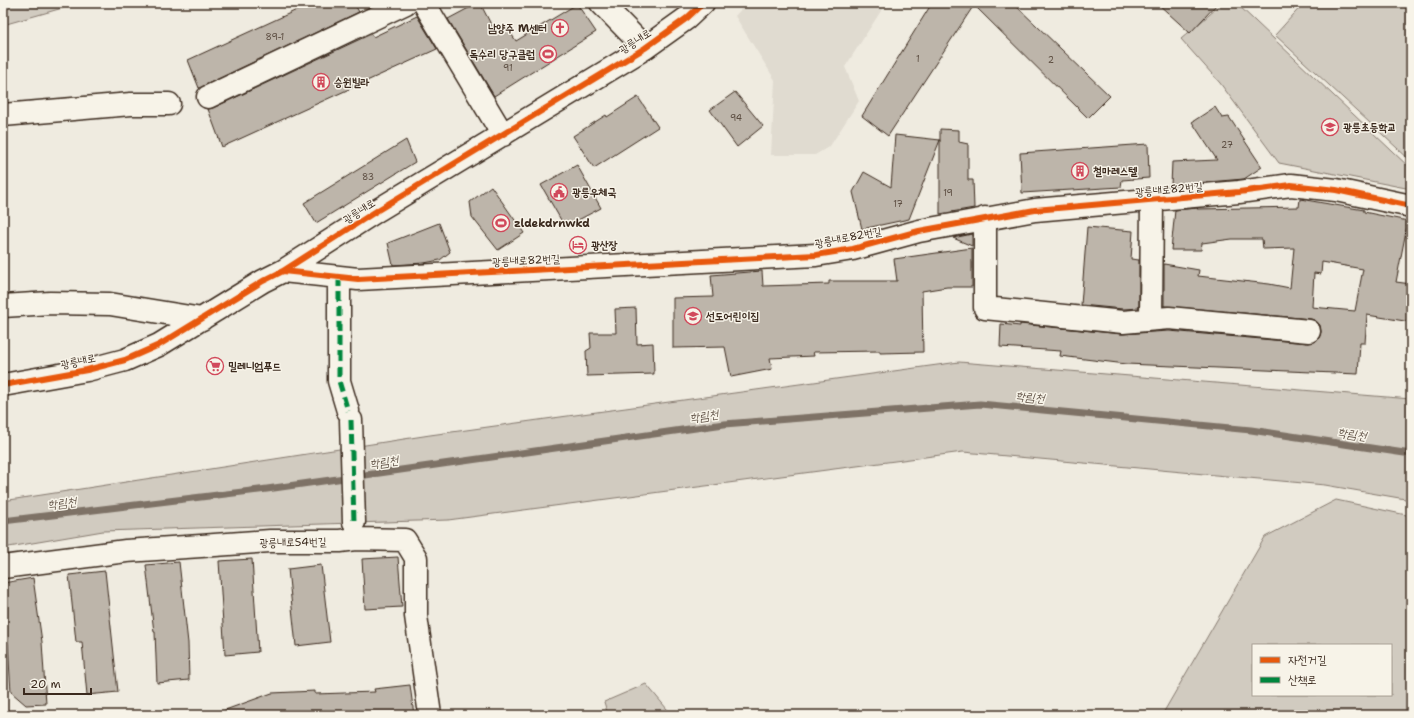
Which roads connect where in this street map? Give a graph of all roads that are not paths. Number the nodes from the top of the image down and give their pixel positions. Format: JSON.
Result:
{"nodes":[{"id":1,"x":406,"y":3,"type":"edge"},
{"id":2,"x":424,"y":3,"type":"edge"},
{"id":3,"x":601,"y":3,"type":"edge"},
{"id":4,"x":703,"y":3,"type":"edge"},
{"id":5,"x":645,"y":48,"type":"junction"},
{"id":6,"x":208,"y":97,"type":"dead end"},
{"id":7,"x":169,"y":104,"type":"dead end"},
{"id":8,"x":3,"y":115,"type":"edge"},
{"id":9,"x":503,"y":135,"type":"junction"},
{"id":10,"x":1152,"y":200,"type":"junction"},
{"id":11,"x":1411,"y":206,"type":"edge"},
{"id":12,"x":986,"y":218,"type":"junction"},
{"id":13,"x":283,"y":271,"type":"junction"},
{"id":14,"x":339,"y":277,"type":"junction"},
{"id":15,"x":3,"y":306,"type":"edge"},
{"id":16,"x":202,"y":318,"type":"junction"},
{"id":17,"x":1150,"y":319,"type":"junction"},
{"id":18,"x":1309,"y":331,"type":"dead end"},
{"id":19,"x":3,"y":385,"type":"edge"},
{"id":20,"x":354,"y":522,"type":"dead end"},
{"id":21,"x":3,"y":567,"type":"edge"},
{"id":22,"x":430,"y":715,"type":"edge"}],
"edges":[{"from":1,"to":6,"type":"street"},
{"from":2,"to":9,"type":"street"},
{"from":3,"to":5,"type":"street"},
{"from":4,"to":5,"type":"street","name":"광릉내로"},
{"from":5,"to":9,"type":"street","name":"광릉내로"},
{"from":7,"to":8,"type":"street"},
{"from":9,"to":13,"type":"street","name":"광릉내로"},
{"from":10,"to":11,"type":"street","name":"광릉내로82번길"},
{"from":10,"to":12,"type":"street","name":"광릉내로82번길"},
{"from":10,"to":17,"type":"street"},
{"from":12,"to":14,"type":"street","name":"광릉내로82번길"},
{"from":12,"to":17,"type":"street"},
{"from":13,"to":14,"type":"street","name":"광릉내로82번길"},
{"from":13,"to":16,"type":"street","name":"광릉내로"},
{"from":14,"to":20,"type":"street"},
{"from":15,"to":16,"type":"street"},
{"from":16,"to":19,"type":"street","name":"광릉내로"},
{"from":17,"to":18,"type":"street"},
{"from":21,"to":22,"type":"street","name":"광릉내로54번길"}]}
